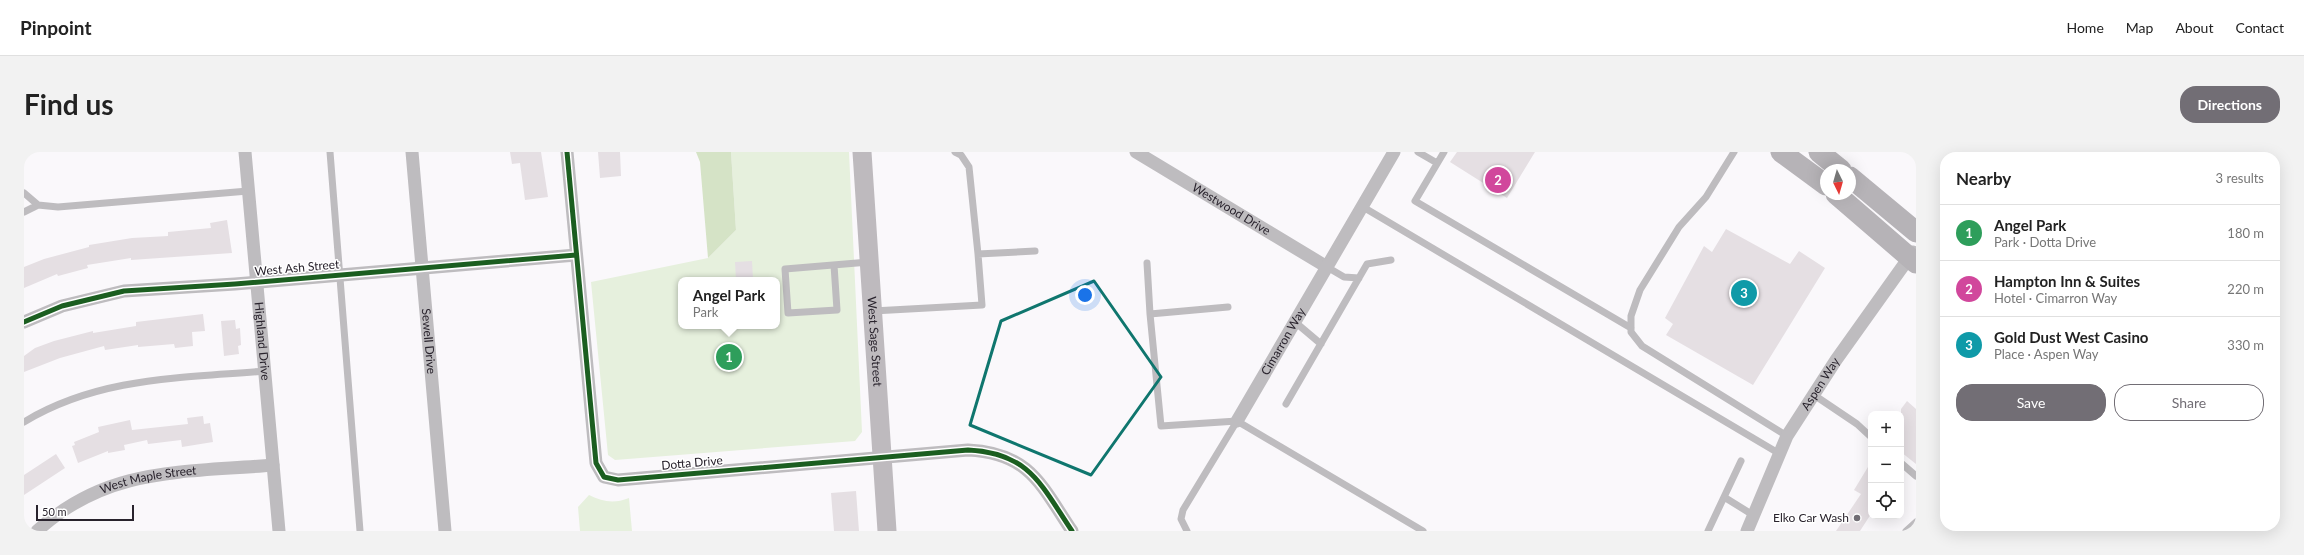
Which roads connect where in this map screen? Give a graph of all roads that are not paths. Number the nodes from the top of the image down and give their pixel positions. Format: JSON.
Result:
{"nodes":[{"id":1,"x":245,"y":152,"type":"edge"},
{"id":2,"x":330,"y":152,"type":"edge"},
{"id":3,"x":412,"y":152,"type":"edge"},
{"id":4,"x":567,"y":152,"type":"edge"},
{"id":5,"x":862,"y":152,"type":"edge"},
{"id":6,"x":955,"y":152,"type":"edge"},
{"id":7,"x":1136,"y":152,"type":"edge"},
{"id":8,"x":1394,"y":152,"type":"edge"},
{"id":9,"x":1418,"y":152,"type":"edge"},
{"id":10,"x":1444,"y":152,"type":"edge"},
{"id":11,"x":1734,"y":152,"type":"edge"},
{"id":12,"x":1781,"y":152,"type":"edge"},
{"id":13,"x":1819,"y":152,"type":"edge"},
{"id":14,"x":1437,"y":163,"type":"junction"},
{"id":15,"x":1834,"y":164,"type":"edge"},
{"id":16,"x":1820,"y":181,"type":"edge"},
{"id":17,"x":1856,"y":182,"type":"edge"},
{"id":18,"x":248,"y":191,"type":"junction"},
{"id":19,"x":24,"y":193,"type":"edge"},
{"id":20,"x":1844,"y":200,"type":"edge"},
{"id":21,"x":38,"y":204,"type":"junction"},
{"id":22,"x":1363,"y":206,"type":"junction"},
{"id":23,"x":24,"y":212,"type":"edge"},
{"id":24,"x":1916,"y":232,"type":"edge"},
{"id":25,"x":1035,"y":251,"type":"dead end"},
{"id":26,"x":978,"y":254,"type":"junction"},
{"id":27,"x":576,"y":255,"type":"junction"},
{"id":28,"x":1914,"y":256,"type":"edge"},
{"id":29,"x":1391,"y":260,"type":"dead end"},
{"id":30,"x":870,"y":262,"type":"junction"},
{"id":31,"x":1147,"y":263,"type":"dead end"},
{"id":32,"x":834,"y":265,"type":"junction"},
{"id":33,"x":422,"y":267,"type":"junction"},
{"id":34,"x":1327,"y":267,"type":"junction"},
{"id":35,"x":340,"y":274,"type":"junction"},
{"id":36,"x":1359,"y":278,"type":"junction"},
{"id":37,"x":257,"y":282,"type":"junction"},
{"id":38,"x":1228,"y":307,"type":"dead end"},
{"id":39,"x":873,"y":311,"type":"junction"},
{"id":40,"x":1150,"y":314,"type":"junction"},
{"id":41,"x":24,"y":322,"type":"edge"},
{"id":42,"x":1295,"y":322,"type":"junction"},
{"id":43,"x":1631,"y":328,"type":"junction"},
{"id":44,"x":1321,"y":344,"type":"junction"},
{"id":45,"x":264,"y":371,"type":"junction"},
{"id":46,"x":1814,"y":395,"type":"junction"},
{"id":47,"x":1286,"y":404,"type":"dead end"},
{"id":48,"x":1236,"y":421,"type":"junction"},
{"id":49,"x":24,"y":422,"type":"edge"},
{"id":50,"x":1868,"y":434,"type":"edge"},
{"id":51,"x":1787,"y":436,"type":"junction"},
{"id":52,"x":1780,"y":454,"type":"junction"},
{"id":53,"x":883,"y":456,"type":"junction"},
{"id":54,"x":1741,"y":461,"type":"dead end"},
{"id":55,"x":273,"y":465,"type":"junction"},
{"id":56,"x":1904,"y":466,"type":"edge"},
{"id":57,"x":1916,"y":476,"type":"edge"},
{"id":58,"x":1724,"y":497,"type":"junction"},
{"id":59,"x":1754,"y":515,"type":"junction"},
{"id":60,"x":1916,"y":522,"type":"edge"},
{"id":61,"x":37,"y":531,"type":"edge"},
{"id":62,"x":279,"y":531,"type":"edge"},
{"id":63,"x":360,"y":531,"type":"edge"},
{"id":64,"x":445,"y":531,"type":"edge"},
{"id":65,"x":887,"y":531,"type":"edge"},
{"id":66,"x":1072,"y":531,"type":"edge"},
{"id":67,"x":1187,"y":531,"type":"edge"},
{"id":68,"x":1423,"y":531,"type":"edge"},
{"id":69,"x":1708,"y":531,"type":"edge"},
{"id":70,"x":1747,"y":531,"type":"edge"},
{"id":71,"x":1906,"y":531,"type":"edge"}],
"edges":[{"from":1,"to":18,"type":"street","name":"Highland Drive"},
{"from":2,"to":35,"type":"lane"},
{"from":3,"to":33,"type":"street","name":"Sewell Drive"},
{"from":4,"to":27,"type":"street","name":"Dotta Drive"},
{"from":5,"to":30,"type":"street","name":"West Sage Street"},
{"from":6,"to":26,"type":"lane"},
{"from":7,"to":34,"type":"street","name":"Westwood Drive"},
{"from":8,"to":22,"type":"street","name":"Cimarron Way"},
{"from":9,"to":14,"type":"lane"},
{"from":10,"to":14,"type":"lane"},
{"from":11,"to":43,"type":"lane"},
{"from":12,"to":16,"type":"main road"},
{"from":13,"to":15,"type":"main road"},
{"from":14,"to":43,"type":"lane"},
{"from":17,"to":24,"type":"main road"},
{"from":18,"to":21,"type":"lane"},
{"from":18,"to":37,"type":"street","name":"Highland Drive"},
{"from":19,"to":21,"type":"lane"},
{"from":20,"to":28,"type":"main road"},
{"from":21,"to":23,"type":"lane"},
{"from":22,"to":34,"type":"street","name":"Cimarron Way"},
{"from":22,"to":52,"type":"lane"},
{"from":25,"to":26,"type":"lane"},
{"from":26,"to":39,"type":"lane"},
{"from":27,"to":33,"type":"street","name":"West Ash Street"},
{"from":27,"to":53,"type":"street","name":"Dotta Drive"},
{"from":28,"to":46,"type":"street","name":"Aspen Way"},
{"from":29,"to":36,"type":"lane"},
{"from":30,"to":32,"type":"lane"},
{"from":30,"to":39,"type":"street","name":"West Sage Street"},
{"from":31,"to":40,"type":"lane"},
{"from":32,"to":32,"type":"lane"},
{"from":33,"to":35,"type":"street","name":"West Ash Street"},
{"from":33,"to":64,"type":"street","name":"Sewell Drive"},
{"from":34,"to":36,"type":"lane"},
{"from":34,"to":42,"type":"street","name":"Cimarron Way"},
{"from":35,"to":37,"type":"street","name":"West Ash Street"},
{"from":35,"to":63,"type":"lane"},
{"from":36,"to":44,"type":"lane"},
{"from":37,"to":41,"type":"street","name":"West Ash Street"},
{"from":37,"to":45,"type":"street","name":"Highland Drive"},
{"from":38,"to":40,"type":"lane"},
{"from":39,"to":53,"type":"street","name":"West Sage Street"},
{"from":40,"to":48,"type":"lane"},
{"from":42,"to":44,"type":"lane"},
{"from":42,"to":48,"type":"street","name":"Cimarron Way"},
{"from":43,"to":51,"type":"lane"},
{"from":44,"to":47,"type":"lane"},
{"from":45,"to":49,"type":"lane"},
{"from":45,"to":55,"type":"street","name":"Highland Drive"},
{"from":46,"to":50,"type":"lane"},
{"from":46,"to":51,"type":"street","name":"Aspen Way"},
{"from":48,"to":67,"type":"lane","name":"Cimarron Way"},
{"from":48,"to":68,"type":"lane"},
{"from":51,"to":52,"type":"street","name":"Aspen Way"},
{"from":52,"to":59,"type":"street","name":"Aspen Way"},
{"from":53,"to":65,"type":"street","name":"West Sage Street"},
{"from":53,"to":66,"type":"street","name":"Dotta Drive"},
{"from":54,"to":58,"type":"lane"},
{"from":55,"to":61,"type":"street","name":"West Maple Street"},
{"from":55,"to":62,"type":"street","name":"Highland Drive"},
{"from":56,"to":57,"type":"lane"},
{"from":58,"to":59,"type":"lane"},
{"from":58,"to":69,"type":"lane"},
{"from":59,"to":70,"type":"street","name":"Aspen Way"},
{"from":60,"to":71,"type":"lane"}]}
